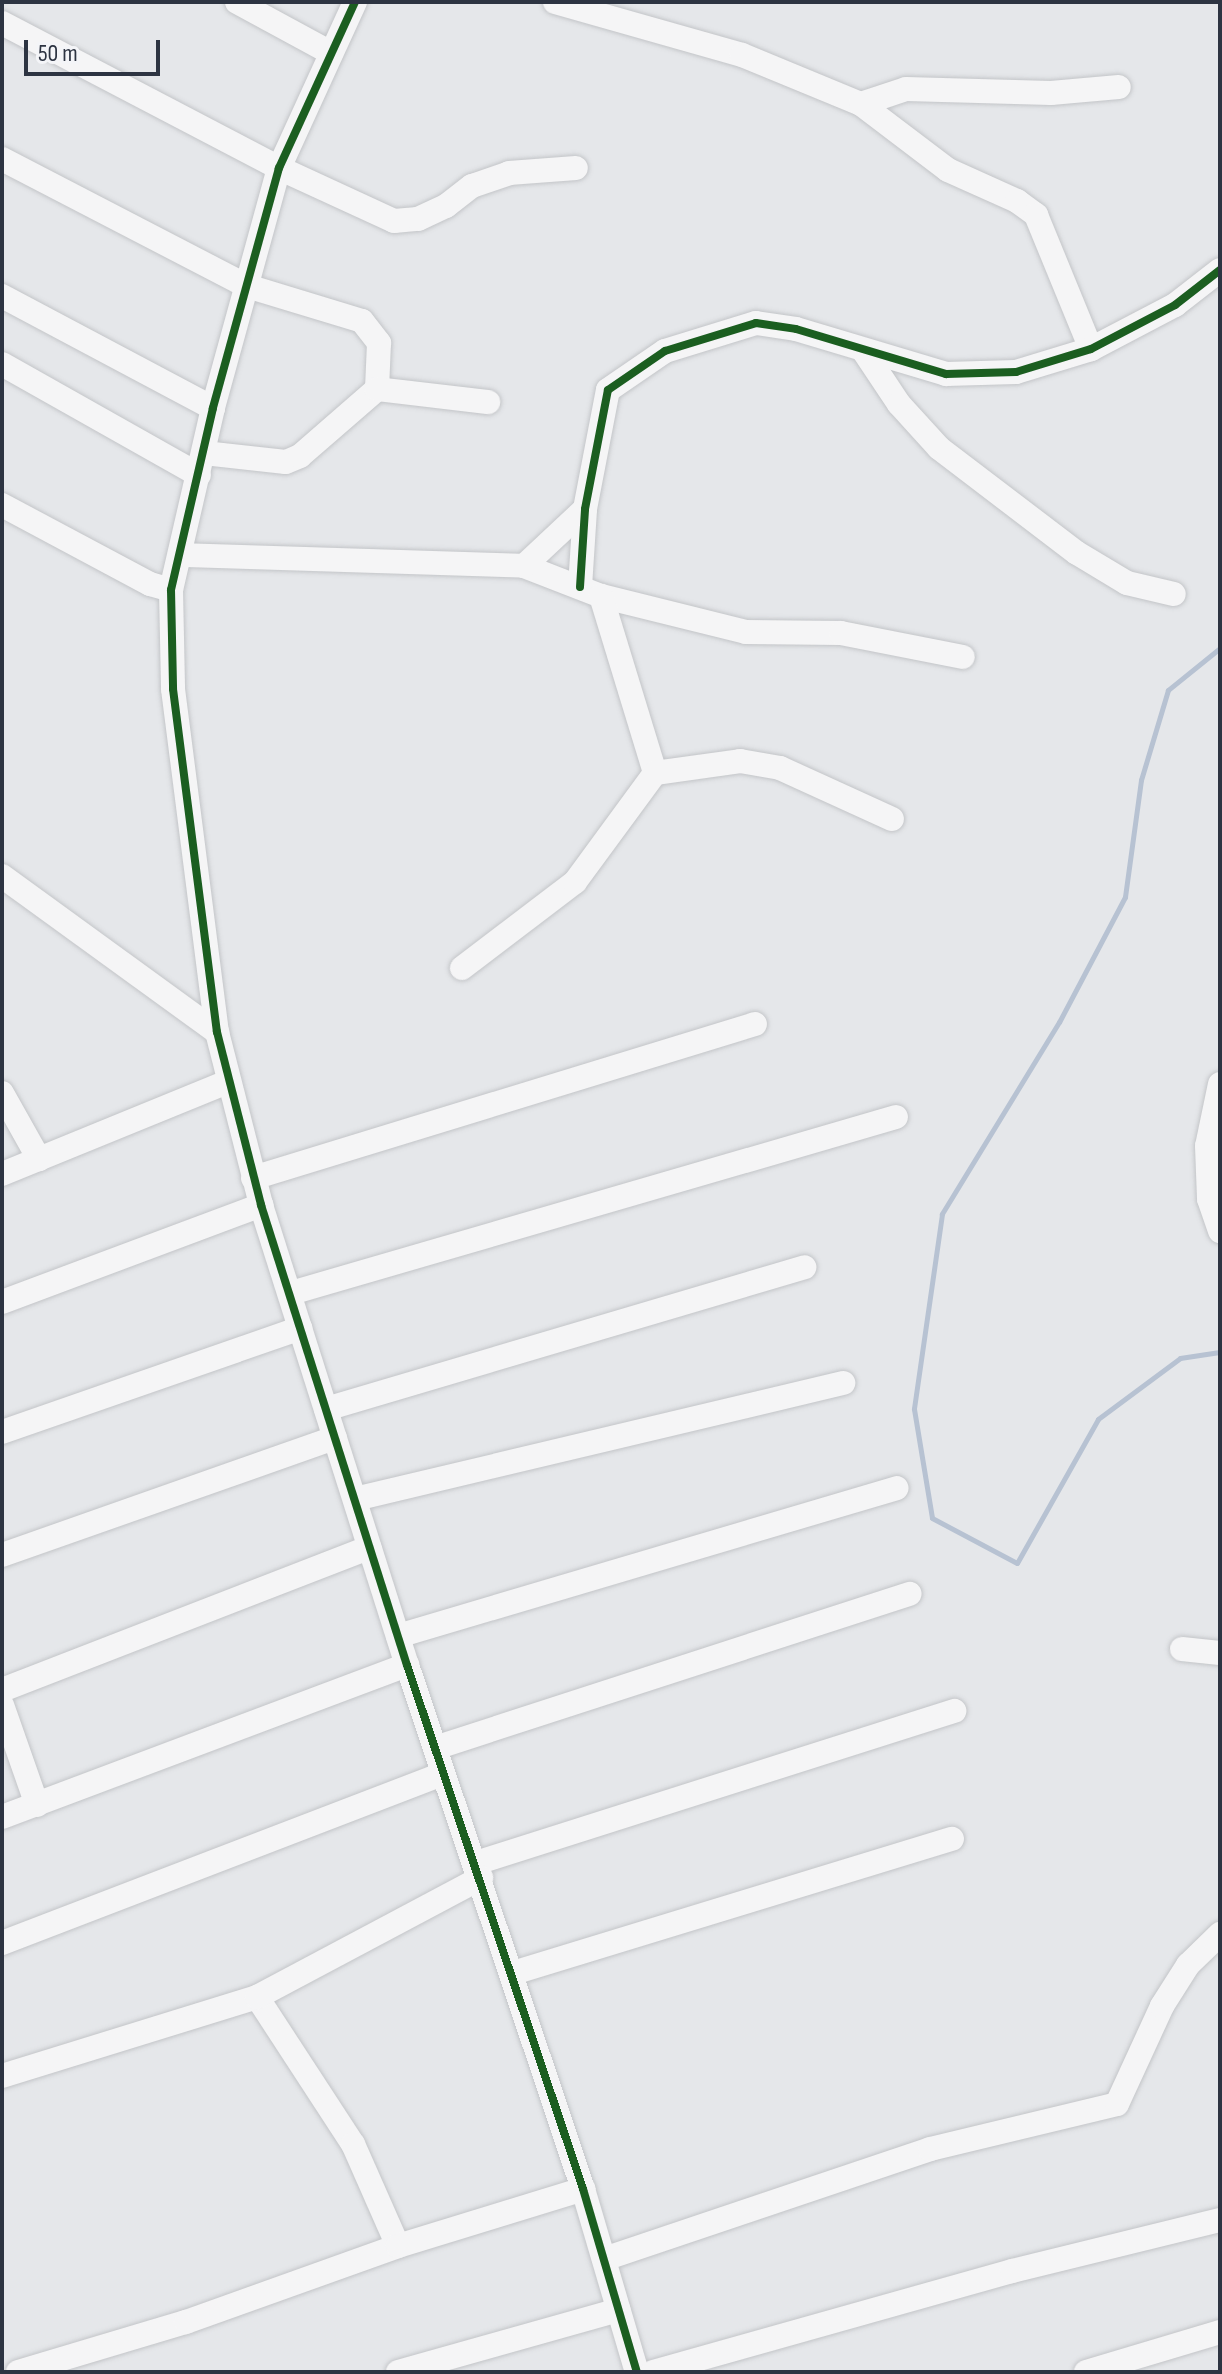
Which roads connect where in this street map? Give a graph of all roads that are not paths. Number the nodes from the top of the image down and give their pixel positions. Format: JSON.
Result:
{"nodes":[{"id":1,"x":237,"y":2,"type":"edge"},
{"id":2,"x":355,"y":2,"type":"edge"},
{"id":3,"x":555,"y":2,"type":"edge"},
{"id":4,"x":2,"y":23,"type":"edge"},
{"id":5,"x":331,"y":53,"type":"junction"},
{"id":6,"x":1119,"y":87,"type":"dead end"},
{"id":7,"x":861,"y":104,"type":"junction"},
{"id":8,"x":2,"y":159,"type":"edge"},
{"id":9,"x":279,"y":168,"type":"junction"},
{"id":10,"x":576,"y":168,"type":"dead end"},
{"id":11,"x":1220,"y":270,"type":"edge"},
{"id":12,"x":247,"y":286,"type":"junction"},
{"id":13,"x":2,"y":296,"type":"edge"},
{"id":14,"x":1091,"y":349,"type":"junction"},
{"id":15,"x":863,"y":350,"type":"junction"},
{"id":16,"x":2,"y":364,"type":"edge"},
{"id":17,"x":377,"y":389,"type":"junction"},
{"id":18,"x":488,"y":402,"type":"dead end"},
{"id":19,"x":213,"y":408,"type":"junction"},
{"id":20,"x":201,"y":464,"type":"junction"},
{"id":21,"x":2,"y":505,"type":"edge"},
{"id":22,"x":585,"y":509,"type":"junction"},
{"id":23,"x":182,"y":555,"type":"junction"},
{"id":24,"x":524,"y":566,"type":"junction"},
{"id":25,"x":171,"y":590,"type":"junction"},
{"id":26,"x":590,"y":592,"type":"junction"},
{"id":27,"x":1174,"y":594,"type":"dead end"},
{"id":28,"x":963,"y":657,"type":"dead end"},
{"id":29,"x":655,"y":773,"type":"junction"},
{"id":30,"x":892,"y":819,"type":"dead end"},
{"id":31,"x":2,"y":876,"type":"edge"},
{"id":32,"x":462,"y":968,"type":"dead end"},
{"id":33,"x":755,"y":1024,"type":"dead end"},
{"id":34,"x":217,"y":1032,"type":"junction"},
{"id":35,"x":227,"y":1082,"type":"junction"},
{"id":36,"x":1220,"y":1084,"type":"edge"},
{"id":37,"x":2,"y":1093,"type":"edge"},
{"id":38,"x":896,"y":1117,"type":"dead end"},
{"id":39,"x":39,"y":1159,"type":"junction"},
{"id":40,"x":2,"y":1174,"type":"edge"},
{"id":41,"x":253,"y":1178,"type":"junction"},
{"id":42,"x":261,"y":1205,"type":"junction"},
{"id":43,"x":1220,"y":1231,"type":"edge"},
{"id":44,"x":804,"y":1267,"type":"dead end"},
{"id":45,"x":291,"y":1293,"type":"junction"},
{"id":46,"x":2,"y":1302,"type":"edge"},
{"id":47,"x":300,"y":1328,"type":"junction"},
{"id":48,"x":843,"y":1383,"type":"dead end"},
{"id":49,"x":326,"y":1409,"type":"junction"},
{"id":50,"x":2,"y":1432,"type":"edge"},
{"id":51,"x":335,"y":1438,"type":"junction"},
{"id":52,"x":897,"y":1488,"type":"dead end"},
{"id":53,"x":355,"y":1499,"type":"junction"},
{"id":54,"x":369,"y":1548,"type":"junction"},
{"id":55,"x":2,"y":1555,"type":"edge"},
{"id":56,"x":910,"y":1594,"type":"dead end"},
{"id":57,"x":398,"y":1636,"type":"junction"},
{"id":58,"x":1182,"y":1649,"type":"dead end"},
{"id":59,"x":1220,"y":1653,"type":"edge"},
{"id":60,"x":407,"y":1665,"type":"junction"},
{"id":61,"x":2,"y":1690,"type":"edge"},
{"id":62,"x":2,"y":1705,"type":"edge"},
{"id":63,"x":954,"y":1711,"type":"dead end"},
{"id":64,"x":435,"y":1748,"type":"junction"},
{"id":65,"x":443,"y":1774,"type":"junction"},
{"id":66,"x":37,"y":1805,"type":"junction"},
{"id":67,"x":2,"y":1817,"type":"edge"},
{"id":68,"x":952,"y":1839,"type":"dead end"},
{"id":69,"x":479,"y":1871,"type":"junction"},
{"id":70,"x":1220,"y":1934,"type":"edge"},
{"id":71,"x":2,"y":1943,"type":"edge"},
{"id":72,"x":513,"y":1973,"type":"junction"},
{"id":73,"x":257,"y":1997,"type":"junction"},
{"id":74,"x":2,"y":2076,"type":"edge"},
{"id":75,"x":583,"y":2189,"type":"junction"},
{"id":76,"x":1220,"y":2220,"type":"edge"},
{"id":77,"x":398,"y":2246,"type":"junction"},
{"id":78,"x":604,"y":2259,"type":"junction"},
{"id":79,"x":618,"y":2310,"type":"junction"},
{"id":80,"x":1220,"y":2332,"type":"edge"},
{"id":81,"x":18,"y":2372,"type":"edge"},
{"id":82,"x":398,"y":2372,"type":"edge"},
{"id":83,"x":637,"y":2372,"type":"edge"},
{"id":84,"x":653,"y":2372,"type":"edge"},
{"id":85,"x":1086,"y":2372,"type":"edge"}],
"edges":[{"from":1,"to":5,"type":"street"},
{"from":2,"to":5,"type":"street"},
{"from":3,"to":7,"type":"street"},
{"from":4,"to":9,"type":"street"},
{"from":5,"to":9,"type":"street"},
{"from":6,"to":7,"type":"street"},
{"from":7,"to":14,"type":"street"},
{"from":8,"to":12,"type":"street"},
{"from":9,"to":10,"type":"street"},
{"from":9,"to":12,"type":"street"},
{"from":11,"to":14,"type":"street"},
{"from":12,"to":17,"type":"street"},
{"from":12,"to":19,"type":"street"},
{"from":13,"to":19,"type":"street"},
{"from":14,"to":15,"type":"street"},
{"from":15,"to":22,"type":"street"},
{"from":15,"to":27,"type":"street"},
{"from":16,"to":20,"type":"street"},
{"from":17,"to":18,"type":"street"},
{"from":17,"to":20,"type":"street"},
{"from":19,"to":20,"type":"street"},
{"from":20,"to":23,"type":"street"},
{"from":21,"to":25,"type":"street"},
{"from":22,"to":24,"type":"street"},
{"from":22,"to":26,"type":"street"},
{"from":23,"to":24,"type":"street"},
{"from":23,"to":25,"type":"street"},
{"from":24,"to":26,"type":"street"},
{"from":25,"to":34,"type":"street"},
{"from":26,"to":28,"type":"street"},
{"from":26,"to":29,"type":"street"},
{"from":29,"to":30,"type":"street"},
{"from":29,"to":32,"type":"street"},
{"from":31,"to":34,"type":"street"},
{"from":33,"to":41,"type":"street"},
{"from":34,"to":35,"type":"street"},
{"from":35,"to":39,"type":"street"},
{"from":35,"to":41,"type":"street"},
{"from":36,"to":43,"type":"street"},
{"from":37,"to":39,"type":"street"},
{"from":38,"to":45,"type":"street"},
{"from":39,"to":40,"type":"street"},
{"from":41,"to":42,"type":"street"},
{"from":42,"to":45,"type":"street"},
{"from":42,"to":46,"type":"street"},
{"from":44,"to":49,"type":"street"},
{"from":45,"to":47,"type":"street"},
{"from":47,"to":49,"type":"street"},
{"from":47,"to":50,"type":"street"},
{"from":48,"to":53,"type":"street"},
{"from":49,"to":51,"type":"street"},
{"from":51,"to":53,"type":"street"},
{"from":51,"to":55,"type":"street"},
{"from":52,"to":57,"type":"street"},
{"from":53,"to":54,"type":"street"},
{"from":54,"to":57,"type":"street"},
{"from":54,"to":61,"type":"street"},
{"from":56,"to":64,"type":"street"},
{"from":57,"to":60,"type":"street"},
{"from":58,"to":59,"type":"street"},
{"from":60,"to":64,"type":"street"},
{"from":60,"to":66,"type":"street"},
{"from":62,"to":66,"type":"street"},
{"from":63,"to":69,"type":"street"},
{"from":64,"to":65,"type":"street"},
{"from":65,"to":69,"type":"street"},
{"from":65,"to":71,"type":"street"},
{"from":66,"to":67,"type":"street"},
{"from":68,"to":72,"type":"street"},
{"from":69,"to":72,"type":"street"},
{"from":69,"to":73,"type":"street"},
{"from":70,"to":78,"type":"street"},
{"from":72,"to":75,"type":"street"},
{"from":73,"to":74,"type":"street"},
{"from":73,"to":77,"type":"street"},
{"from":75,"to":77,"type":"street"},
{"from":75,"to":78,"type":"street"},
{"from":76,"to":84,"type":"street"},
{"from":77,"to":81,"type":"street"},
{"from":78,"to":79,"type":"street"},
{"from":79,"to":82,"type":"street"},
{"from":79,"to":83,"type":"street"},
{"from":80,"to":85,"type":"street"}]}
